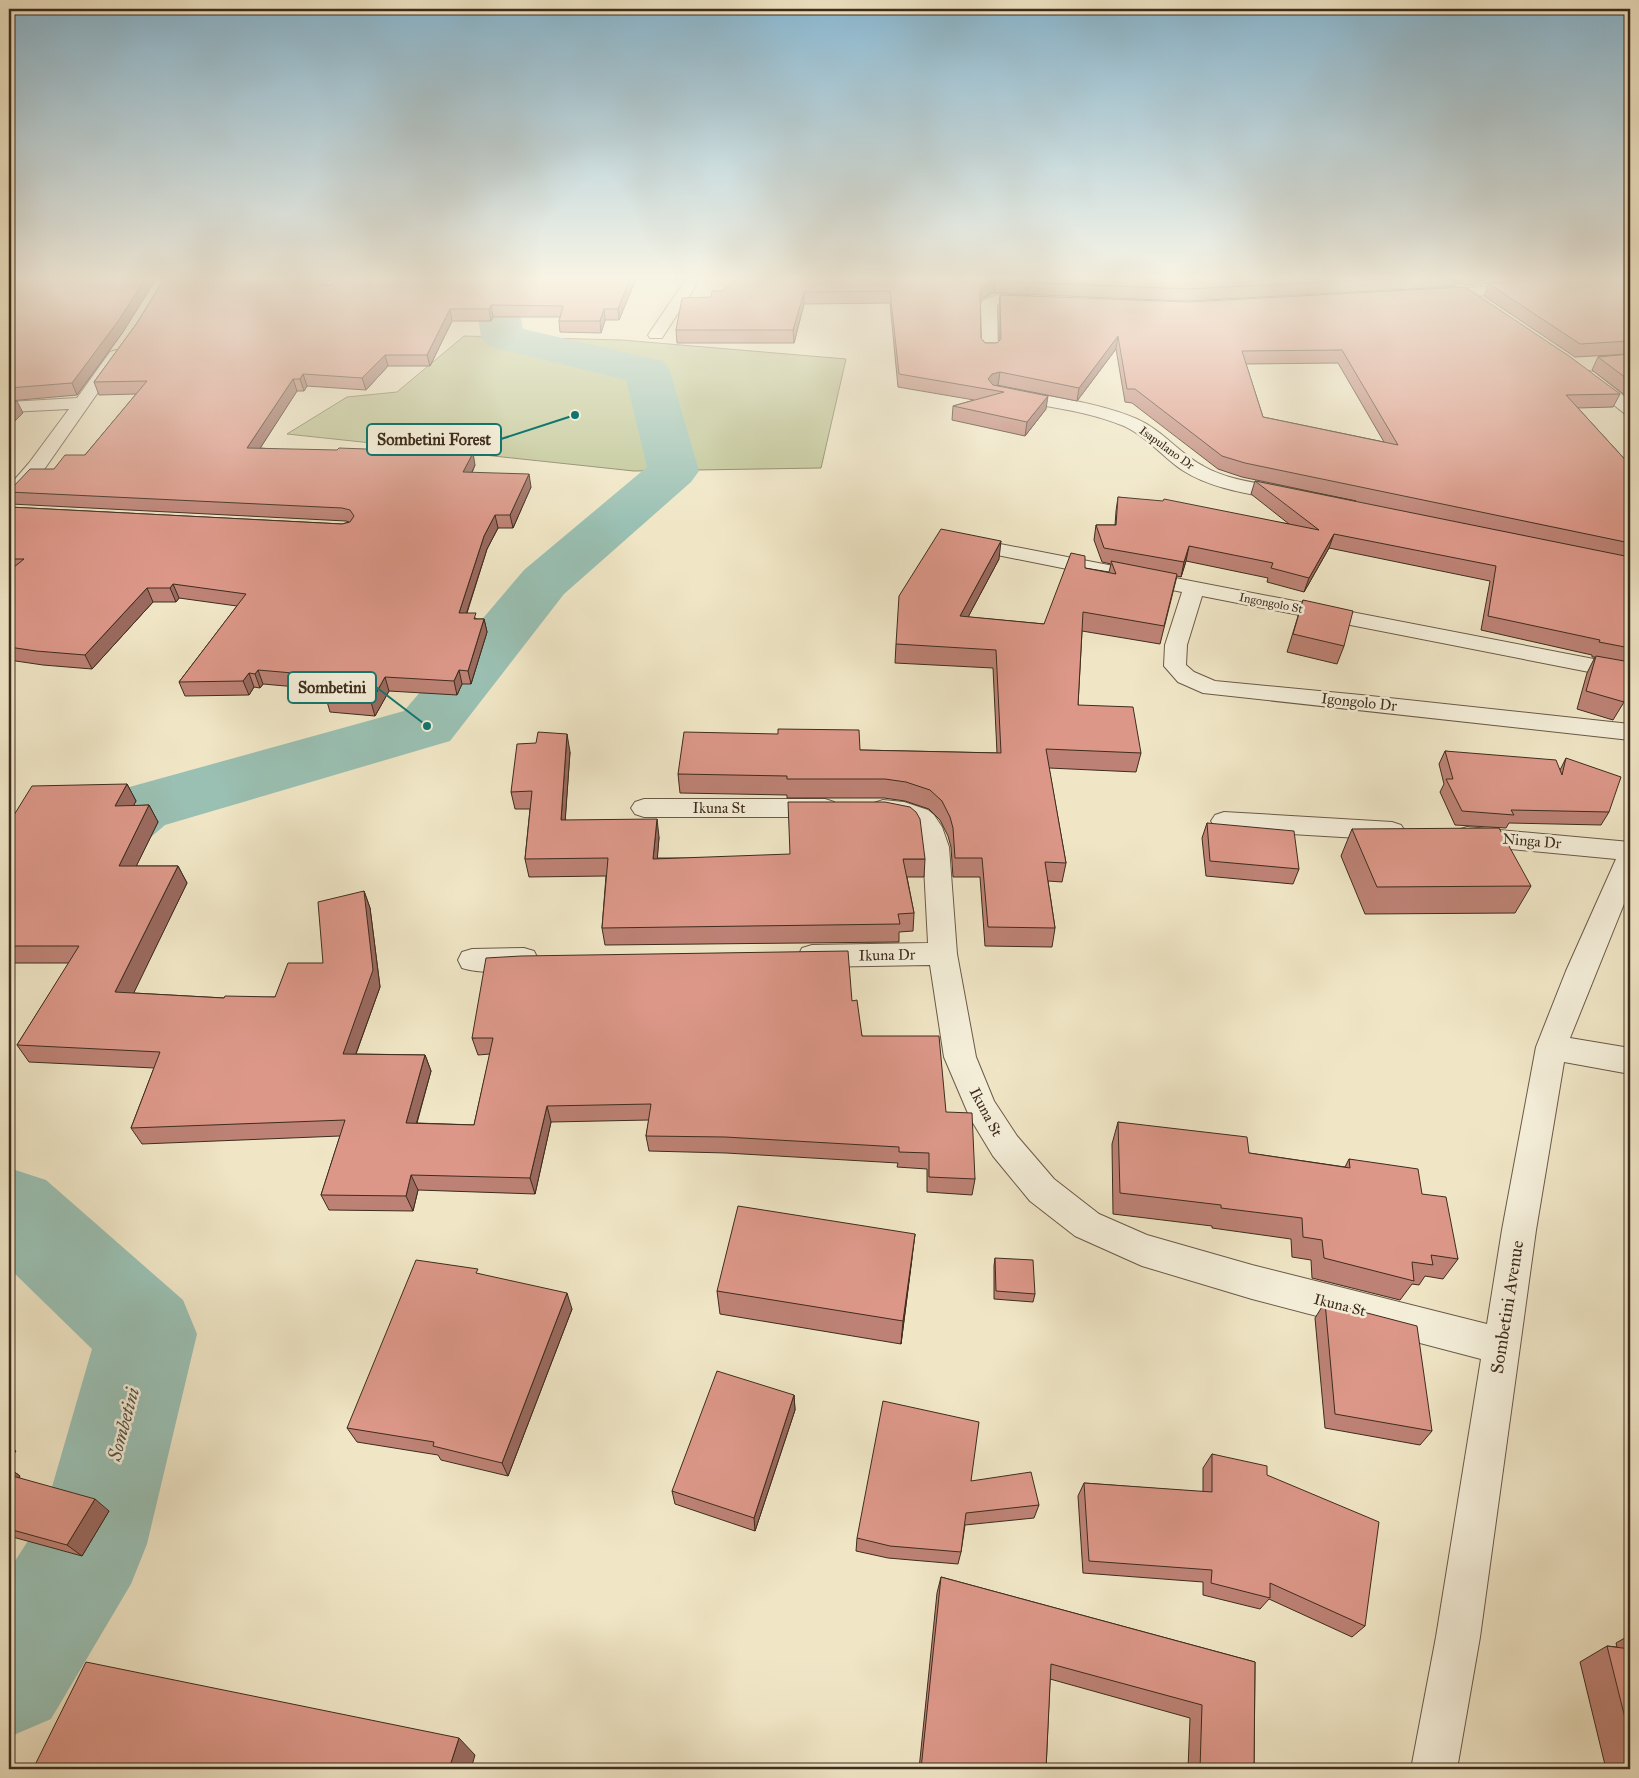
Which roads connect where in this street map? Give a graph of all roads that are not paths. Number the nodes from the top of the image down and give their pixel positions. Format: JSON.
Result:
{"nodes":[{"id":1,"x":113,"y":359,"type":"edge"},
{"id":2,"x":1600,"y":362,"type":"dead end"},
{"id":3,"x":998,"y":392,"type":"edge"},
{"id":4,"x":81,"y":403,"type":"junction"},
{"id":5,"x":9,"y":407,"type":"edge"},
{"id":6,"x":1630,"y":409,"type":"edge"},
{"id":7,"x":1303,"y":498,"type":"edge"},
{"id":8,"x":12,"y":507,"type":"edge"},
{"id":9,"x":941,"y":539,"type":"edge"},
{"id":10,"x":1194,"y":588,"type":"junction"},
{"id":11,"x":1630,"y":673,"type":"edge"},
{"id":12,"x":1630,"y":732,"type":"edge"},
{"id":13,"x":644,"y":808,"type":"dead end"},
{"id":14,"x":1224,"y":821,"type":"dead end"},
{"id":15,"x":1411,"y":833,"type":"edge"},
{"id":16,"x":1440,"y":834,"type":"edge"},
{"id":17,"x":1630,"y":851,"type":"edge"},
{"id":18,"x":1630,"y":858,"type":"edge"},
{"id":19,"x":943,"y":954,"type":"junction"},
{"id":20,"x":782,"y":956,"type":"edge"},
{"id":21,"x":550,"y":959,"type":"edge"},
{"id":22,"x":472,"y":960,"type":"dead end"},
{"id":23,"x":1551,"y":1047,"type":"junction"},
{"id":24,"x":1630,"y":1061,"type":"edge"},
{"id":25,"x":1500,"y":1346,"type":"junction"},
{"id":26,"x":1434,"y":1769,"type":"edge"}],
"edges":[{"from":1,"to":4,"type":"street"},
{"from":2,"to":6,"type":"street"},
{"from":3,"to":7,"type":"street","name":"Isapulano Dr"},
{"from":4,"to":5,"type":"street"},
{"from":4,"to":8,"type":"street"},
{"from":9,"to":10,"type":"street","name":"Ingongolo St"},
{"from":10,"to":11,"type":"street","name":"Ingongolo St"},
{"from":10,"to":12,"type":"street","name":"Igongolo Dr"},
{"from":13,"to":19,"type":"street","name":"Ikuna St"},
{"from":14,"to":15,"type":"street"},
{"from":16,"to":17,"type":"street","name":"Ninga Dr"},
{"from":18,"to":23,"type":"street","name":"Sombetini Avenue"},
{"from":19,"to":20,"type":"street","name":"Ikuna Dr"},
{"from":19,"to":25,"type":"street","name":"Ikuna St"},
{"from":21,"to":22,"type":"street"},
{"from":23,"to":24,"type":"street"},
{"from":23,"to":25,"type":"street","name":"Sombetini Avenue"},
{"from":25,"to":26,"type":"street","name":"Sombetini Avenue"}]}
